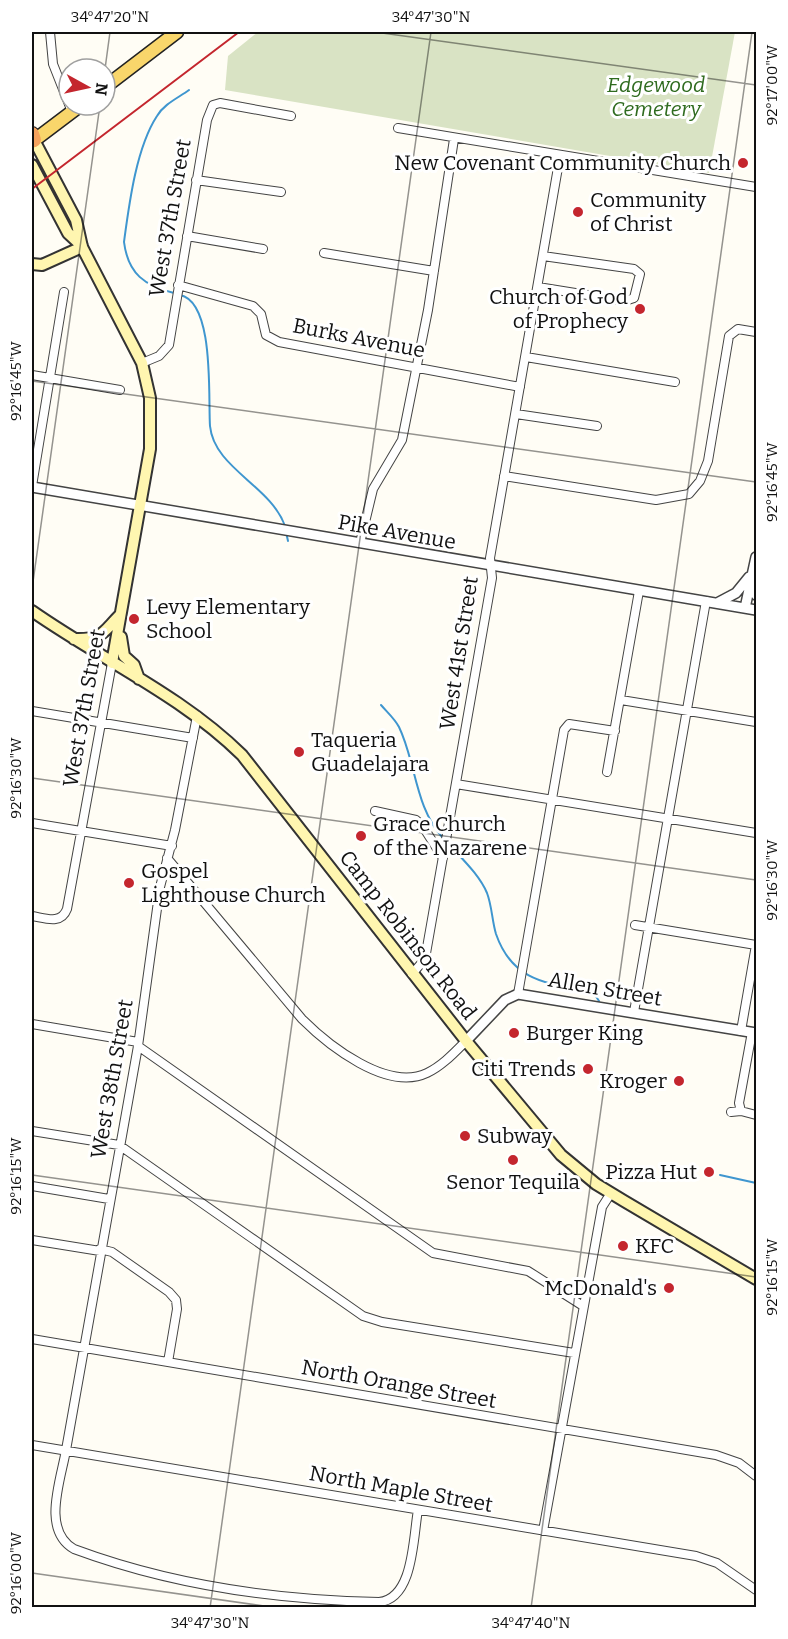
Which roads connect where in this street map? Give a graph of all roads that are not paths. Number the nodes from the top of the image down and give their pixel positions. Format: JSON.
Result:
{"nodes":[{"id":1,"x":50,"y":32,"type":"edge"},
{"id":2,"x":177,"y":32,"type":"edge"},
{"id":3,"x":57,"y":72,"type":"edge"},
{"id":4,"x":117,"y":78,"type":"edge"},
{"id":5,"x":291,"y":116,"type":"dead end"},
{"id":6,"x":64,"y":117,"type":"edge"},
{"id":7,"x":398,"y":128,"type":"dead end"},
{"id":8,"x":32,"y":139,"type":"edge"},
{"id":9,"x":454,"y":139,"type":"junction"},
{"id":10,"x":560,"y":156,"type":"junction"},
{"id":11,"x":32,"y":165,"type":"edge"},
{"id":12,"x":196,"y":180,"type":"junction"},
{"id":13,"x":756,"y":187,"type":"edge"},
{"id":14,"x":280,"y":192,"type":"dead end"},
{"id":15,"x":187,"y":236,"type":"junction"},
{"id":16,"x":82,"y":247,"type":"junction"},
{"id":17,"x":263,"y":249,"type":"dead end"},
{"id":18,"x":324,"y":253,"type":"dead end"},
{"id":19,"x":543,"y":256,"type":"junction"},
{"id":20,"x":32,"y":264,"type":"edge"},
{"id":21,"x":434,"y":271,"type":"junction"},
{"id":22,"x":178,"y":286,"type":"junction"},
{"id":23,"x":538,"y":287,"type":"junction"},
{"id":24,"x":64,"y":292,"type":"dead end"},
{"id":25,"x":756,"y":332,"type":"edge"},
{"id":26,"x":526,"y":357,"type":"junction"},
{"id":27,"x":142,"y":363,"type":"junction"},
{"id":28,"x":415,"y":369,"type":"junction"},
{"id":29,"x":32,"y":375,"type":"edge"},
{"id":30,"x":49,"y":378,"type":"junction"},
{"id":31,"x":675,"y":382,"type":"dead end"},
{"id":32,"x":520,"y":387,"type":"junction"},
{"id":33,"x":120,"y":390,"type":"dead end"},
{"id":34,"x":516,"y":414,"type":"junction"},
{"id":35,"x":597,"y":426,"type":"dead end"},
{"id":36,"x":504,"y":476,"type":"junction"},
{"id":37,"x":32,"y":487,"type":"edge"},
{"id":38,"x":140,"y":506,"type":"junction"},
{"id":39,"x":360,"y":543,"type":"junction"},
{"id":40,"x":756,"y":557,"type":"edge"},
{"id":41,"x":491,"y":567,"type":"junction"},
{"id":42,"x":750,"y":575,"type":"junction"},
{"id":43,"x":639,"y":591,"type":"junction"},
{"id":44,"x":756,"y":595,"type":"edge"},
{"id":45,"x":706,"y":601,"type":"junction"},
{"id":46,"x":717,"y":603,"type":"junction"},
{"id":47,"x":745,"y":608,"type":"junction"},
{"id":48,"x":756,"y":610,"type":"edge"},
{"id":49,"x":32,"y":611,"type":"edge"},
{"id":50,"x":120,"y":615,"type":"junction"},
{"id":51,"x":118,"y":627,"type":"junction"},
{"id":52,"x":72,"y":639,"type":"junction"},
{"id":53,"x":112,"y":663,"type":"junction"},
{"id":54,"x":139,"y":679,"type":"junction"},
{"id":55,"x":621,"y":700,"type":"junction"},
{"id":56,"x":32,"y":711,"type":"edge"},
{"id":57,"x":686,"y":711,"type":"junction"},
{"id":58,"x":197,"y":716,"type":"junction"},
{"id":59,"x":101,"y":722,"type":"junction"},
{"id":60,"x":756,"y":722,"type":"edge"},
{"id":61,"x":615,"y":731,"type":"junction"},
{"id":62,"x":193,"y":738,"type":"junction"},
{"id":63,"x":608,"y":772,"type":"dead end"},
{"id":64,"x":456,"y":784,"type":"junction"},
{"id":65,"x":552,"y":800,"type":"junction"},
{"id":66,"x":375,"y":811,"type":"dead end"},
{"id":67,"x":667,"y":819,"type":"junction"},
{"id":68,"x":32,"y":823,"type":"edge"},
{"id":69,"x":81,"y":831,"type":"junction"},
{"id":70,"x":756,"y":833,"type":"edge"},
{"id":71,"x":172,"y":846,"type":"junction"},
{"id":72,"x":444,"y":855,"type":"junction"},
{"id":73,"x":167,"y":858,"type":"junction"},
{"id":74,"x":32,"y":916,"type":"edge"},
{"id":75,"x":635,"y":925,"type":"dead end"},
{"id":76,"x":648,"y":927,"type":"junction"},
{"id":77,"x":756,"y":945,"type":"edge"},
{"id":78,"x":412,"y":974,"type":"junction"},
{"id":79,"x":518,"y":994,"type":"junction"},
{"id":80,"x":634,"y":1012,"type":"junction"},
{"id":81,"x":32,"y":1024,"type":"edge"},
{"id":82,"x":741,"y":1031,"type":"junction"},
{"id":83,"x":754,"y":1033,"type":"edge"},
{"id":84,"x":466,"y":1041,"type":"junction"},
{"id":85,"x":138,"y":1044,"type":"junction"},
{"id":86,"x":741,"y":1111,"type":"junction"},
{"id":87,"x":731,"y":1112,"type":"dead end"},
{"id":88,"x":756,"y":1115,"type":"edge"},
{"id":89,"x":32,"y":1131,"type":"edge"},
{"id":90,"x":119,"y":1145,"type":"junction"},
{"id":91,"x":32,"y":1186,"type":"edge"},
{"id":92,"x":610,"y":1193,"type":"junction"},
{"id":93,"x":109,"y":1199,"type":"junction"},
{"id":94,"x":32,"y":1240,"type":"edge"},
{"id":95,"x":100,"y":1250,"type":"junction"},
{"id":96,"x":756,"y":1279,"type":"edge"},
{"id":97,"x":583,"y":1306,"type":"junction"},
{"id":98,"x":32,"y":1339,"type":"edge"},
{"id":99,"x":84,"y":1348,"type":"junction"},
{"id":100,"x":574,"y":1353,"type":"junction"},
{"id":101,"x":168,"y":1362,"type":"junction"},
{"id":102,"x":561,"y":1429,"type":"junction"},
{"id":103,"x":32,"y":1444,"type":"edge"},
{"id":104,"x":66,"y":1450,"type":"junction"},
{"id":105,"x":756,"y":1476,"type":"edge"},
{"id":106,"x":418,"y":1510,"type":"junction"},
{"id":107,"x":543,"y":1531,"type":"junction"},
{"id":108,"x":756,"y":1590,"type":"edge"}],
"edges":[{"from":1,"to":3,"type":"street"},
{"from":2,"to":4,"type":"main road"},
{"from":5,"to":12,"type":"street","name":"West 37th Street"},
{"from":6,"to":8,"type":"main road"},
{"from":7,"to":9,"type":"street"},
{"from":8,"to":16,"type":"main road"},
{"from":9,"to":10,"type":"street"},
{"from":9,"to":21,"type":"street"},
{"from":10,"to":13,"type":"street"},
{"from":10,"to":19,"type":"street","name":"West 41st Street"},
{"from":11,"to":16,"type":"main road"},
{"from":12,"to":14,"type":"street"},
{"from":12,"to":15,"type":"street","name":"West 37th Street"},
{"from":15,"to":17,"type":"street"},
{"from":15,"to":22,"type":"street","name":"West 37th Street"},
{"from":16,"to":20,"type":"main road"},
{"from":16,"to":27,"type":"main road","name":"West 37th Street"},
{"from":18,"to":21,"type":"street"},
{"from":19,"to":23,"type":"street","name":"West 41st Street"},
{"from":19,"to":23,"type":"street"},
{"from":21,"to":28,"type":"street"},
{"from":22,"to":27,"type":"street","name":"West 37th Street"},
{"from":22,"to":28,"type":"street","name":"Burks Avenue"},
{"from":23,"to":26,"type":"street","name":"West 41st Street"},
{"from":24,"to":30,"type":"street"},
{"from":25,"to":36,"type":"street"},
{"from":26,"to":31,"type":"street"},
{"from":26,"to":32,"type":"street","name":"West 41st Street"},
{"from":27,"to":38,"type":"main road","name":"West 37th Street"},
{"from":28,"to":32,"type":"street","name":"Burks Avenue"},
{"from":28,"to":39,"type":"street"},
{"from":29,"to":30,"type":"street"},
{"from":30,"to":33,"type":"street"},
{"from":30,"to":37,"type":"street"},
{"from":32,"to":34,"type":"street","name":"West 41st Street"},
{"from":34,"to":35,"type":"street"},
{"from":34,"to":36,"type":"street","name":"West 41st Street"},
{"from":36,"to":41,"type":"street","name":"West 41st Street"},
{"from":37,"to":38,"type":"street","name":"Pike Avenue"},
{"from":38,"to":39,"type":"street","name":"Pike Avenue"},
{"from":38,"to":50,"type":"main road","name":"West 37th Street"},
{"from":39,"to":41,"type":"street","name":"Pike Avenue"},
{"from":40,"to":42,"type":"street"},
{"from":41,"to":43,"type":"street","name":"Pike Avenue"},
{"from":41,"to":64,"type":"street","name":"West 41st Street"},
{"from":42,"to":44,"type":"street"},
{"from":42,"to":46,"type":"street"},
{"from":42,"to":47,"type":"street"},
{"from":43,"to":45,"type":"street","name":"Pike Avenue"},
{"from":43,"to":55,"type":"street"},
{"from":45,"to":46,"type":"street","name":"Pike Avenue"},
{"from":45,"to":57,"type":"street"},
{"from":46,"to":47,"type":"street","name":"Pike Avenue"},
{"from":47,"to":48,"type":"street","name":"Pike Avenue"},
{"from":49,"to":52,"type":"main road","name":"Camp Robinson Road"},
{"from":50,"to":51,"type":"main road","name":"West 37th Street"},
{"from":50,"to":52,"type":"main road"},
{"from":51,"to":53,"type":"main road","name":"West 37th Street"},
{"from":51,"to":54,"type":"main road"},
{"from":52,"to":53,"type":"main road","name":"Camp Robinson Road"},
{"from":53,"to":54,"type":"main road","name":"Camp Robinson Road"},
{"from":53,"to":59,"type":"street","name":"West 37th Street"},
{"from":54,"to":58,"type":"main road","name":"Camp Robinson Road"},
{"from":55,"to":57,"type":"street"},
{"from":55,"to":61,"type":"street"},
{"from":56,"to":59,"type":"street"},
{"from":57,"to":60,"type":"street"},
{"from":57,"to":67,"type":"street"},
{"from":58,"to":62,"type":"street","name":"West 38th Street"},
{"from":58,"to":78,"type":"main road","name":"Camp Robinson Road"},
{"from":59,"to":62,"type":"street"},
{"from":59,"to":69,"type":"street","name":"West 37th Street"},
{"from":61,"to":63,"type":"street"},
{"from":61,"to":65,"type":"street"},
{"from":62,"to":71,"type":"street","name":"West 38th Street"},
{"from":64,"to":65,"type":"street"},
{"from":64,"to":72,"type":"street","name":"West 41st Street"},
{"from":65,"to":67,"type":"street"},
{"from":65,"to":79,"type":"street"},
{"from":66,"to":72,"type":"street"},
{"from":67,"to":70,"type":"street"},
{"from":67,"to":76,"type":"street"},
{"from":68,"to":69,"type":"street"},
{"from":69,"to":71,"type":"street"},
{"from":69,"to":74,"type":"street","name":"West 37th Street"},
{"from":71,"to":73,"type":"street","name":"West 38th Street"},
{"from":72,"to":78,"type":"street","name":"West 41st Street"},
{"from":73,"to":84,"type":"street"},
{"from":73,"to":85,"type":"street","name":"West 38th Street"},
{"from":75,"to":76,"type":"street"},
{"from":76,"to":77,"type":"street"},
{"from":76,"to":80,"type":"street"},
{"from":77,"to":82,"type":"street"},
{"from":78,"to":84,"type":"main road","name":"Camp Robinson Road"},
{"from":79,"to":80,"type":"street","name":"Allen Street"},
{"from":79,"to":84,"type":"street","name":"Allen Street"},
{"from":80,"to":82,"type":"street","name":"Allen Street"},
{"from":81,"to":85,"type":"street"},
{"from":82,"to":83,"type":"street","name":"Allen Street"},
{"from":83,"to":86,"type":"street"},
{"from":84,"to":92,"type":"main road","name":"Camp Robinson Road"},
{"from":85,"to":90,"type":"street","name":"West 38th Street"},
{"from":85,"to":97,"type":"street"},
{"from":86,"to":87,"type":"street"},
{"from":86,"to":88,"type":"street"},
{"from":89,"to":90,"type":"street"},
{"from":90,"to":93,"type":"street","name":"West 38th Street"},
{"from":90,"to":100,"type":"street"},
{"from":91,"to":93,"type":"street"},
{"from":92,"to":96,"type":"main road","name":"Camp Robinson Road"},
{"from":92,"to":97,"type":"street"},
{"from":93,"to":95,"type":"street","name":"West 38th Street"},
{"from":94,"to":95,"type":"street"},
{"from":95,"to":99,"type":"street","name":"West 38th Street"},
{"from":95,"to":101,"type":"street"},
{"from":97,"to":100,"type":"street"},
{"from":98,"to":99,"type":"street","name":"North Orange Street"},
{"from":99,"to":101,"type":"street","name":"North Orange Street"},
{"from":99,"to":104,"type":"street","name":"West 38th Street"},
{"from":100,"to":102,"type":"street"},
{"from":101,"to":102,"type":"street","name":"North Orange Street"},
{"from":102,"to":105,"type":"street","name":"North Orange Street"},
{"from":102,"to":107,"type":"street"},
{"from":103,"to":104,"type":"street","name":"North Maple Street"},
{"from":104,"to":106,"type":"street","name":"North Maple Street"},
{"from":104,"to":106,"type":"street","name":"West 38th Street"},
{"from":106,"to":107,"type":"street","name":"North Maple Street"},
{"from":107,"to":108,"type":"street","name":"North Maple Street"}]}
